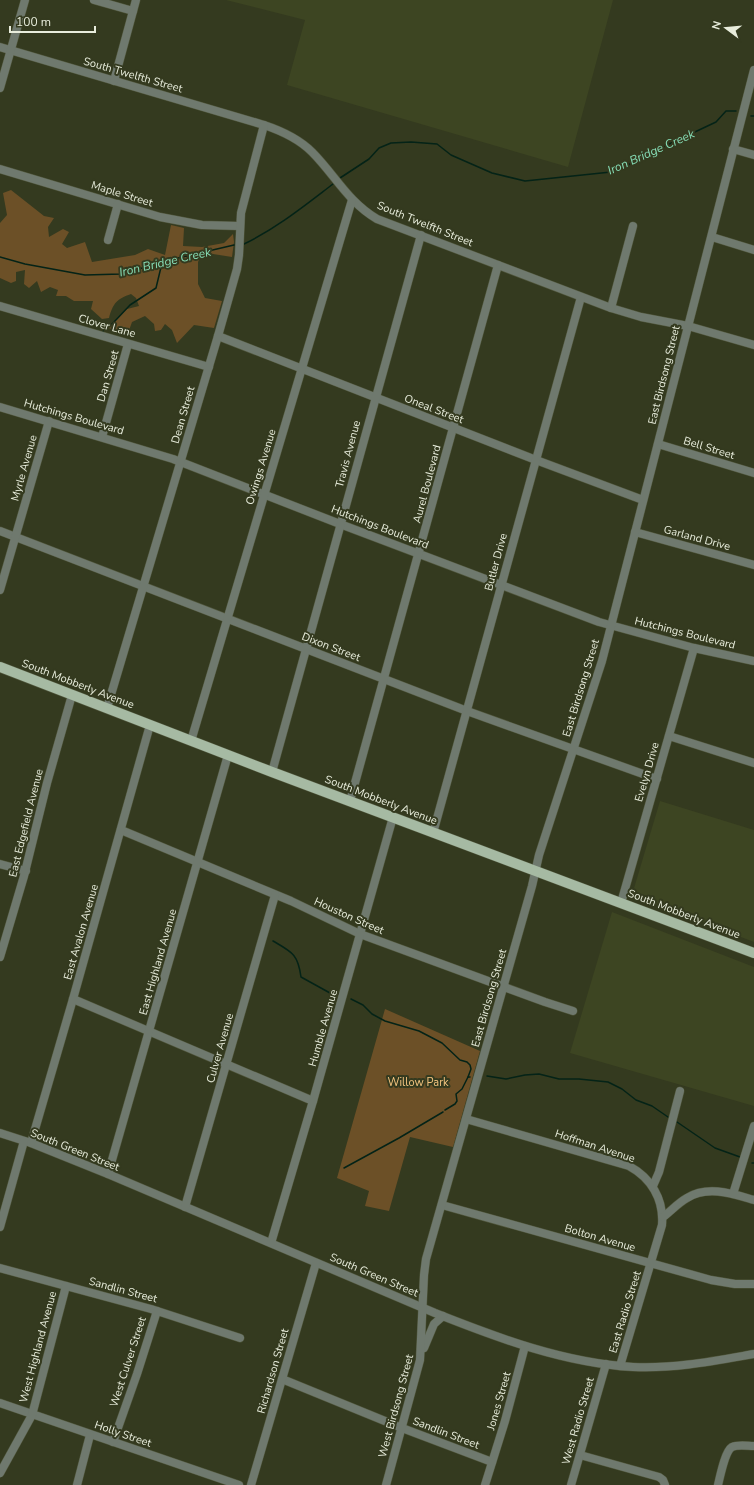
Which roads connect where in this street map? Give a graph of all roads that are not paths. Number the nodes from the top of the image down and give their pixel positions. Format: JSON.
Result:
{"nodes":[{"id":1,"x":25,"y":0,"type":"edge"},
{"id":2,"x":94,"y":0,"type":"edge"},
{"id":3,"x":136,"y":0,"type":"edge"},
{"id":4,"x":133,"y":11,"type":"junction"},
{"id":5,"x":0,"y":47,"type":"edge"},
{"id":6,"x":11,"y":50,"type":"junction"},
{"id":7,"x":754,"y":70,"type":"edge"},
{"id":8,"x":114,"y":81,"type":"junction"},
{"id":9,"x":0,"y":88,"type":"edge"},
{"id":10,"x":264,"y":125,"type":"junction"},
{"id":11,"x":733,"y":149,"type":"junction"},
{"id":12,"x":754,"y":155,"type":"edge"},
{"id":13,"x":0,"y":169,"type":"edge"},
{"id":14,"x":352,"y":200,"type":"junction"},
{"id":15,"x":118,"y":204,"type":"junction"},
{"id":16,"x":239,"y":226,"type":"junction"},
{"id":17,"x":633,"y":226,"type":"dead end"},
{"id":18,"x":421,"y":235,"type":"junction"},
{"id":19,"x":712,"y":237,"type":"junction"},
{"id":20,"x":108,"y":240,"type":"dead end"},
{"id":21,"x":754,"y":250,"type":"edge"},
{"id":22,"x":498,"y":265,"type":"junction"},
{"id":23,"x":581,"y":297,"type":"junction"},
{"id":24,"x":0,"y":306,"type":"edge"},
{"id":25,"x":611,"y":308,"type":"junction"},
{"id":26,"x":688,"y":326,"type":"junction"},
{"id":27,"x":218,"y":336,"type":"junction"},
{"id":28,"x":128,"y":344,"type":"junction"},
{"id":29,"x":754,"y":345,"type":"edge"},
{"id":30,"x":209,"y":367,"type":"junction"},
{"id":31,"x":302,"y":369,"type":"junction"},
{"id":32,"x":375,"y":398,"type":"junction"},
{"id":33,"x":0,"y":407,"type":"edge"},
{"id":34,"x":48,"y":421,"type":"junction"},
{"id":35,"x":454,"y":428,"type":"junction"},
{"id":36,"x":102,"y":437,"type":"junction"},
{"id":37,"x":658,"y":444,"type":"junction"},
{"id":38,"x":536,"y":460,"type":"junction"},
{"id":39,"x":181,"y":461,"type":"junction"},
{"id":40,"x":754,"y":473,"type":"edge"},
{"id":41,"x":264,"y":495,"type":"junction"},
{"id":42,"x":644,"y":500,"type":"junction"},
{"id":43,"x":340,"y":524,"type":"junction"},
{"id":44,"x":0,"y":531,"type":"edge"},
{"id":45,"x":635,"y":532,"type":"junction"},
{"id":46,"x":15,"y":538,"type":"junction"},
{"id":47,"x":419,"y":554,"type":"junction"},
{"id":48,"x":754,"y":565,"type":"edge"},
{"id":49,"x":502,"y":585,"type":"junction"},
{"id":50,"x":142,"y":586,"type":"junction"},
{"id":51,"x":0,"y":590,"type":"edge"},
{"id":52,"x":227,"y":619,"type":"junction"},
{"id":53,"x":611,"y":625,"type":"junction"},
{"id":54,"x":694,"y":648,"type":"junction"},
{"id":55,"x":306,"y":649,"type":"junction"},
{"id":56,"x":754,"y":662,"type":"edge"},
{"id":57,"x":0,"y":667,"type":"edge"},
{"id":58,"x":384,"y":679,"type":"junction"},
{"id":59,"x":72,"y":695,"type":"junction"},
{"id":60,"x":107,"y":708,"type":"junction"},
{"id":61,"x":466,"y":711,"type":"junction"},
{"id":62,"x":150,"y":725,"type":"junction"},
{"id":63,"x":669,"y":736,"type":"junction"},
{"id":64,"x":191,"y":741,"type":"junction"},
{"id":65,"x":574,"y":750,"type":"junction"},
{"id":66,"x":228,"y":755,"type":"junction"},
{"id":67,"x":754,"y":763,"type":"edge"},
{"id":68,"x":272,"y":772,"type":"junction"},
{"id":69,"x":657,"y":779,"type":"junction"},
{"id":70,"x":350,"y":801,"type":"junction"},
{"id":71,"x":393,"y":817,"type":"junction"},
{"id":72,"x":121,"y":830,"type":"junction"},
{"id":73,"x":433,"y":833,"type":"junction"},
{"id":74,"x":197,"y":862,"type":"junction"},
{"id":75,"x":0,"y":864,"type":"edge"},
{"id":76,"x":26,"y":871,"type":"junction"},
{"id":77,"x":535,"y":871,"type":"junction"},
{"id":78,"x":275,"y":895,"type":"junction"},
{"id":79,"x":621,"y":903,"type":"junction"},
{"id":80,"x":360,"y":934,"type":"junction"},
{"id":81,"x":754,"y":953,"type":"edge"},
{"id":82,"x":0,"y":957,"type":"edge"},
{"id":83,"x":503,"y":986,"type":"junction"},
{"id":84,"x":73,"y":999,"type":"junction"},
{"id":85,"x":573,"y":1011,"type":"dead end"},
{"id":86,"x":150,"y":1031,"type":"junction"},
{"id":87,"x":226,"y":1064,"type":"junction"},
{"id":88,"x":680,"y":1091,"type":"dead end"},
{"id":89,"x":313,"y":1101,"type":"junction"},
{"id":90,"x":466,"y":1119,"type":"junction"},
{"id":91,"x":754,"y":1126,"type":"edge"},
{"id":92,"x":0,"y":1133,"type":"edge"},
{"id":93,"x":27,"y":1142,"type":"junction"},
{"id":94,"x":108,"y":1174,"type":"junction"},
{"id":95,"x":653,"y":1186,"type":"junction"},
{"id":96,"x":733,"y":1194,"type":"junction"},
{"id":97,"x":754,"y":1200,"type":"edge"},
{"id":98,"x":442,"y":1205,"type":"junction"},
{"id":99,"x":185,"y":1207,"type":"junction"},
{"id":100,"x":663,"y":1218,"type":"junction"},
{"id":101,"x":0,"y":1227,"type":"edge"},
{"id":102,"x":271,"y":1243,"type":"junction"},
{"id":103,"x":316,"y":1263,"type":"junction"},
{"id":104,"x":651,"y":1264,"type":"junction"},
{"id":105,"x":0,"y":1268,"type":"edge"},
{"id":106,"x":754,"y":1284,"type":"edge"},
{"id":107,"x":66,"y":1286,"type":"junction"},
{"id":108,"x":423,"y":1308,"type":"junction"},
{"id":109,"x":157,"y":1311,"type":"junction"},
{"id":110,"x":443,"y":1316,"type":"junction"},
{"id":111,"x":240,"y":1338,"type":"dead end"},
{"id":112,"x":525,"y":1346,"type":"junction"},
{"id":113,"x":754,"y":1354,"type":"edge"},
{"id":114,"x":421,"y":1357,"type":"junction"},
{"id":115,"x":606,"y":1364,"type":"junction"},
{"id":116,"x":620,"y":1366,"type":"junction"},
{"id":117,"x":282,"y":1379,"type":"junction"},
{"id":118,"x":0,"y":1403,"type":"edge"},
{"id":119,"x":32,"y":1415,"type":"junction"},
{"id":120,"x":402,"y":1428,"type":"junction"},
{"id":121,"x":90,"y":1435,"type":"junction"},
{"id":122,"x":113,"y":1442,"type":"junction"},
{"id":123,"x":754,"y":1446,"type":"edge"},
{"id":124,"x":580,"y":1455,"type":"junction"},
{"id":125,"x":492,"y":1462,"type":"junction"},
{"id":126,"x":0,"y":1473,"type":"edge"},
{"id":127,"x":77,"y":1485,"type":"edge"},
{"id":128,"x":239,"y":1485,"type":"edge"},
{"id":129,"x":251,"y":1485,"type":"edge"},
{"id":130,"x":386,"y":1485,"type":"edge"},
{"id":131,"x":485,"y":1485,"type":"edge"},
{"id":132,"x":571,"y":1485,"type":"edge"},
{"id":133,"x":665,"y":1485,"type":"edge"},
{"id":134,"x":718,"y":1485,"type":"edge"}],
"edges":[{"from":1,"to":6,"type":"street"},
{"from":2,"to":4,"type":"street"},
{"from":3,"to":4,"type":"street"},
{"from":4,"to":8,"type":"street"},
{"from":5,"to":6,"type":"street","name":"South Twelfth Street"},
{"from":6,"to":8,"type":"street","name":"South Twelfth Street"},
{"from":6,"to":9,"type":"street"},
{"from":7,"to":11,"type":"street","name":"East Birdsong Street"},
{"from":8,"to":10,"type":"street","name":"South Twelfth Street"},
{"from":10,"to":14,"type":"street","name":"South Twelfth Street"},
{"from":10,"to":16,"type":"street","name":"Dean Street"},
{"from":11,"to":12,"type":"street"},
{"from":11,"to":19,"type":"street","name":"East Birdsong Street"},
{"from":13,"to":15,"type":"street","name":"Maple Street"},
{"from":14,"to":18,"type":"street","name":"South Twelfth Street"},
{"from":14,"to":31,"type":"street","name":"Owings Avenue"},
{"from":15,"to":16,"type":"street","name":"Maple Street"},
{"from":15,"to":20,"type":"street"},
{"from":16,"to":27,"type":"street","name":"Dean Street"},
{"from":17,"to":25,"type":"street"},
{"from":18,"to":22,"type":"street","name":"South Twelfth Street"},
{"from":18,"to":32,"type":"street","name":"Travis Avenue"},
{"from":19,"to":21,"type":"street"},
{"from":19,"to":26,"type":"street","name":"East Birdsong Street"},
{"from":22,"to":23,"type":"street","name":"South Twelfth Street"},
{"from":22,"to":35,"type":"street","name":"Aurel Boulevard"},
{"from":23,"to":25,"type":"street","name":"South Twelfth Street"},
{"from":23,"to":38,"type":"street","name":"Butler Drive"},
{"from":24,"to":28,"type":"street","name":"Clover Lane"},
{"from":25,"to":26,"type":"street","name":"South Twelfth Street"},
{"from":26,"to":29,"type":"street","name":"South Twelfth Street"},
{"from":26,"to":37,"type":"street","name":"East Birdsong Street"},
{"from":27,"to":30,"type":"street","name":"Dean Street"},
{"from":27,"to":31,"type":"street","name":"Oneal Street"},
{"from":28,"to":30,"type":"street","name":"Clover Lane"},
{"from":28,"to":36,"type":"street","name":"Dan Street"},
{"from":30,"to":39,"type":"street","name":"Dean Street"},
{"from":31,"to":32,"type":"street","name":"Oneal Street"},
{"from":31,"to":41,"type":"street","name":"Owings Avenue"},
{"from":32,"to":35,"type":"street","name":"Oneal Street"},
{"from":32,"to":43,"type":"street","name":"Travis Avenue"},
{"from":33,"to":34,"type":"street","name":"Hutchings Boulevard"},
{"from":34,"to":36,"type":"street","name":"Hutchings Boulevard"},
{"from":34,"to":46,"type":"street","name":"Myrle Avenue"},
{"from":35,"to":38,"type":"street","name":"Oneal Street"},
{"from":35,"to":47,"type":"street","name":"Aurel Boulevard"},
{"from":36,"to":39,"type":"street","name":"Hutchings Boulevard"},
{"from":37,"to":40,"type":"street","name":"Bell Street"},
{"from":37,"to":42,"type":"street","name":"East Birdsong Street"},
{"from":38,"to":42,"type":"street","name":"Oneal Street"},
{"from":38,"to":49,"type":"street","name":"Butler Drive"},
{"from":39,"to":41,"type":"street","name":"Hutchings Boulevard"},
{"from":39,"to":50,"type":"street","name":"Dean Street"},
{"from":41,"to":43,"type":"street","name":"Hutchings Boulevard"},
{"from":41,"to":52,"type":"street","name":"Owings Avenue"},
{"from":42,"to":45,"type":"street","name":"East Birdsong Street"},
{"from":43,"to":47,"type":"street","name":"Hutchings Boulevard"},
{"from":43,"to":55,"type":"street","name":"Travis Avenue"},
{"from":44,"to":46,"type":"street","name":"Dixon Street"},
{"from":45,"to":48,"type":"street","name":"Garland Drive"},
{"from":45,"to":53,"type":"street","name":"East Birdsong Street"},
{"from":46,"to":50,"type":"street","name":"Dixon Street"},
{"from":46,"to":51,"type":"street","name":"Myrle Avenue"},
{"from":47,"to":49,"type":"street","name":"Hutchings Boulevard"},
{"from":47,"to":58,"type":"street","name":"Aurel Boulevard"},
{"from":49,"to":53,"type":"street","name":"Hutchings Boulevard"},
{"from":49,"to":61,"type":"street","name":"Butler Drive"},
{"from":50,"to":52,"type":"street","name":"Dixon Street"},
{"from":50,"to":60,"type":"street","name":"Dean Street"},
{"from":52,"to":55,"type":"street","name":"Dixon Street"},
{"from":52,"to":64,"type":"street","name":"Owings Avenue"},
{"from":53,"to":54,"type":"street","name":"Hutchings Boulevard"},
{"from":53,"to":65,"type":"street","name":"East Birdsong Street"},
{"from":54,"to":56,"type":"street","name":"Hutchings Boulevard"},
{"from":54,"to":63,"type":"street","name":"Evelyn Drive"},
{"from":55,"to":58,"type":"street","name":"Dixon Street"},
{"from":55,"to":68,"type":"street","name":"Travis Avenue"},
{"from":57,"to":59,"type":"main road","name":"South Mobberly Avenue"},
{"from":58,"to":61,"type":"street","name":"Dixon Street"},
{"from":58,"to":70,"type":"street","name":"Aurel Boulevard"},
{"from":59,"to":60,"type":"main road","name":"South Mobberly Avenue"},
{"from":59,"to":76,"type":"street","name":"East Edgefield Avenue"},
{"from":60,"to":62,"type":"main road","name":"South Mobberly Avenue"},
{"from":61,"to":65,"type":"street","name":"Dixon Street"},
{"from":61,"to":73,"type":"street","name":"Butler Drive"},
{"from":62,"to":64,"type":"main road","name":"South Mobberly Avenue"},
{"from":62,"to":72,"type":"street","name":"East Avalon Avenue"},
{"from":63,"to":67,"type":"street"},
{"from":63,"to":69,"type":"street","name":"Evelyn Drive"},
{"from":64,"to":66,"type":"main road","name":"South Mobberly Avenue"},
{"from":65,"to":69,"type":"street","name":"Dixon Street"},
{"from":65,"to":77,"type":"street","name":"East Birdsong Street"},
{"from":66,"to":68,"type":"main road","name":"South Mobberly Avenue"},
{"from":66,"to":74,"type":"street","name":"East Highland Avenue"},
{"from":68,"to":70,"type":"main road","name":"South Mobberly Avenue"},
{"from":69,"to":79,"type":"street","name":"Evelyn Drive"},
{"from":70,"to":71,"type":"main road","name":"South Mobberly Avenue"},
{"from":71,"to":73,"type":"main road","name":"South Mobberly Avenue"},
{"from":71,"to":80,"type":"street","name":"Humble Avenue"},
{"from":72,"to":74,"type":"street","name":"Houston Street"},
{"from":72,"to":84,"type":"street","name":"East Avalon Avenue"},
{"from":73,"to":77,"type":"main road","name":"South Mobberly Avenue"},
{"from":74,"to":78,"type":"street","name":"Houston Street"},
{"from":74,"to":86,"type":"street","name":"East Highland Avenue"},
{"from":75,"to":76,"type":"street"},
{"from":76,"to":82,"type":"street","name":"East Edgefield Avenue"},
{"from":77,"to":79,"type":"main road","name":"South Mobberly Avenue"},
{"from":77,"to":83,"type":"street","name":"East Birdsong Street"},
{"from":78,"to":80,"type":"street","name":"Houston Street"},
{"from":78,"to":87,"type":"street","name":"Culver Avenue"},
{"from":79,"to":81,"type":"main road","name":"South Mobberly Avenue"},
{"from":80,"to":83,"type":"street","name":"Houston Street"},
{"from":80,"to":89,"type":"street","name":"Humble Avenue"},
{"from":83,"to":85,"type":"street","name":"Houston Street"},
{"from":83,"to":90,"type":"street","name":"East Birdsong Street"},
{"from":84,"to":86,"type":"street"},
{"from":84,"to":93,"type":"street","name":"East Avalon Avenue"},
{"from":86,"to":87,"type":"street"},
{"from":86,"to":94,"type":"street","name":"East Highland Avenue"},
{"from":87,"to":89,"type":"street"},
{"from":87,"to":99,"type":"street","name":"Culver Avenue"},
{"from":88,"to":95,"type":"street"},
{"from":89,"to":102,"type":"street","name":"Humble Avenue"},
{"from":90,"to":95,"type":"street","name":"Hoffman Avenue"},
{"from":90,"to":98,"type":"street","name":"East Birdsong Street"},
{"from":91,"to":96,"type":"street"},
{"from":92,"to":93,"type":"street","name":"South Green Street"},
{"from":93,"to":94,"type":"street","name":"South Green Street"},
{"from":93,"to":101,"type":"street","name":"East Avalon Avenue"},
{"from":94,"to":99,"type":"street","name":"South Green Street"},
{"from":95,"to":100,"type":"street","name":"Hoffman Avenue"},
{"from":96,"to":97,"type":"street"},
{"from":96,"to":100,"type":"street"},
{"from":98,"to":104,"type":"street","name":"Bolton Avenue"},
{"from":98,"to":108,"type":"street","name":"East Birdsong Street"},
{"from":99,"to":102,"type":"street","name":"South Green Street"},
{"from":100,"to":104,"type":"street","name":"East Radio Street"},
{"from":102,"to":103,"type":"street","name":"South Green Street"},
{"from":103,"to":108,"type":"street","name":"South Green Street"},
{"from":103,"to":117,"type":"street","name":"Richardson Street"},
{"from":104,"to":106,"type":"street","name":"Bolton Avenue"},
{"from":104,"to":116,"type":"street","name":"East Radio Street"},
{"from":105,"to":107,"type":"street","name":"Sandlin Street"},
{"from":107,"to":109,"type":"street","name":"Sandlin Street"},
{"from":107,"to":119,"type":"street","name":"West Highland Avenue"},
{"from":108,"to":110,"type":"street","name":"South Green Street"},
{"from":108,"to":114,"type":"street","name":"West Birdsong Street"},
{"from":109,"to":111,"type":"street","name":"Sandlin Street"},
{"from":109,"to":122,"type":"street","name":"West Culver Street"},
{"from":110,"to":112,"type":"street","name":"South Green Street"},
{"from":110,"to":114,"type":"street"},
{"from":112,"to":115,"type":"street","name":"South Green Street"},
{"from":112,"to":125,"type":"street","name":"Jones Street"},
{"from":113,"to":116,"type":"street","name":"South Green Street"},
{"from":114,"to":120,"type":"street","name":"West Birdsong Street"},
{"from":115,"to":116,"type":"street","name":"South Green Street"},
{"from":115,"to":124,"type":"street","name":"West Radio Street"},
{"from":117,"to":120,"type":"street","name":"Sandlin Street"},
{"from":117,"to":129,"type":"street","name":"Richardson Street"},
{"from":118,"to":119,"type":"street","name":"Holly Street"},
{"from":119,"to":121,"type":"street","name":"Holly Street"},
{"from":119,"to":126,"type":"street","name":"West Highland Avenue"},
{"from":120,"to":125,"type":"street","name":"Sandlin Street"},
{"from":120,"to":130,"type":"street","name":"West Birdsong Street"},
{"from":121,"to":122,"type":"street","name":"Holly Street"},
{"from":121,"to":127,"type":"street"},
{"from":122,"to":128,"type":"street","name":"Holly Street"},
{"from":123,"to":134,"type":"street"},
{"from":124,"to":132,"type":"street","name":"West Radio Street"},
{"from":124,"to":133,"type":"street"},
{"from":125,"to":131,"type":"street","name":"Jones Street"}]}
